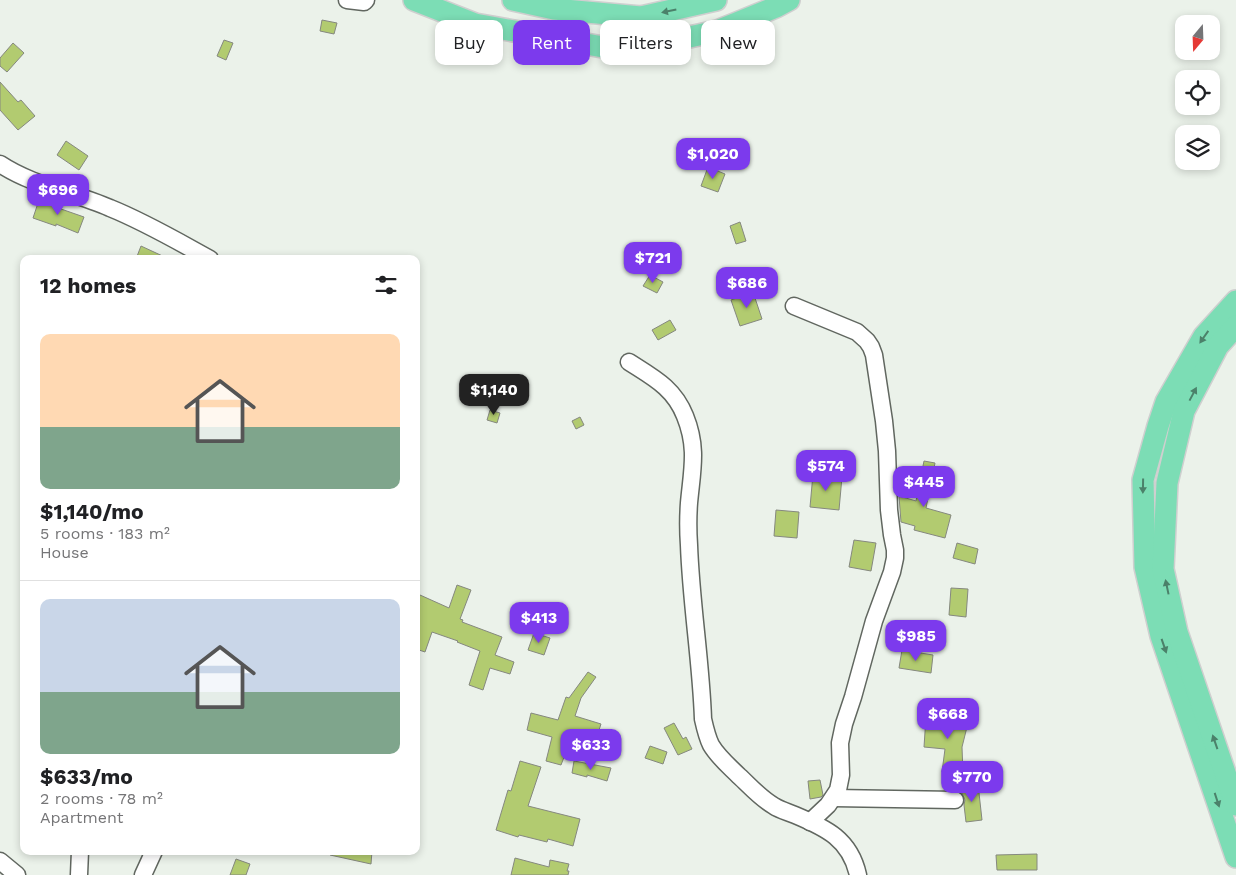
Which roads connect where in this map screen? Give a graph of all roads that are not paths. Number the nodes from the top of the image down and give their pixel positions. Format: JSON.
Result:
{"nodes":[{"id":1,"x":347,"y":0,"type":"edge"},
{"id":2,"x":366,"y":0,"type":"edge"},
{"id":3,"x":414,"y":0,"type":"edge"},
{"id":4,"x":513,"y":0,"type":"edge"},
{"id":5,"x":716,"y":0,"type":"edge"},
{"id":6,"x":789,"y":0,"type":"edge"},
{"id":7,"x":0,"y":164,"type":"edge"},
{"id":8,"x":203,"y":255,"type":"edge"},
{"id":9,"x":1236,"y":300,"type":"edge"},
{"id":10,"x":794,"y":306,"type":"dead end"},
{"id":11,"x":1236,"y":326,"type":"edge"},
{"id":12,"x":629,"y":362,"type":"dead end"},
{"id":13,"x":1158,"y":426,"type":"junction"},
{"id":14,"x":1179,"y":432,"type":"junction"},
{"id":15,"x":834,"y":798,"type":"junction"},
{"id":16,"x":955,"y":800,"type":"dead end"},
{"id":17,"x":1236,"y":805,"type":"edge"},
{"id":18,"x":810,"y":822,"type":"junction"},
{"id":19,"x":80,"y":855,"type":"edge"},
{"id":20,"x":152,"y":855,"type":"edge"},
{"id":21,"x":1236,"y":857,"type":"edge"},
{"id":22,"x":0,"y":861,"type":"edge"},
{"id":23,"x":17,"y":875,"type":"edge"},
{"id":24,"x":79,"y":875,"type":"edge"},
{"id":25,"x":144,"y":875,"type":"edge"},
{"id":26,"x":858,"y":875,"type":"edge"}],
"edges":[{"from":1,"to":2,"type":"street"},
{"from":3,"to":6,"type":"main road"},
{"from":5,"to":4,"type":"main road","one_way":true},
{"from":7,"to":8,"type":"street"},
{"from":9,"to":13,"type":"main road","one_way":true},
{"from":10,"to":15,"type":"street"},
{"from":14,"to":11,"type":"main road","one_way":true},
{"from":12,"to":18,"type":"street"},
{"from":13,"to":14,"type":"main road"},
{"from":13,"to":21,"type":"main road","one_way":true},
{"from":17,"to":14,"type":"main road","one_way":true},
{"from":15,"to":16,"type":"street"},
{"from":15,"to":18,"type":"street"},
{"from":18,"to":26,"type":"street"},
{"from":19,"to":24,"type":"street"},
{"from":20,"to":25,"type":"street"},
{"from":22,"to":23,"type":"street"}]}
